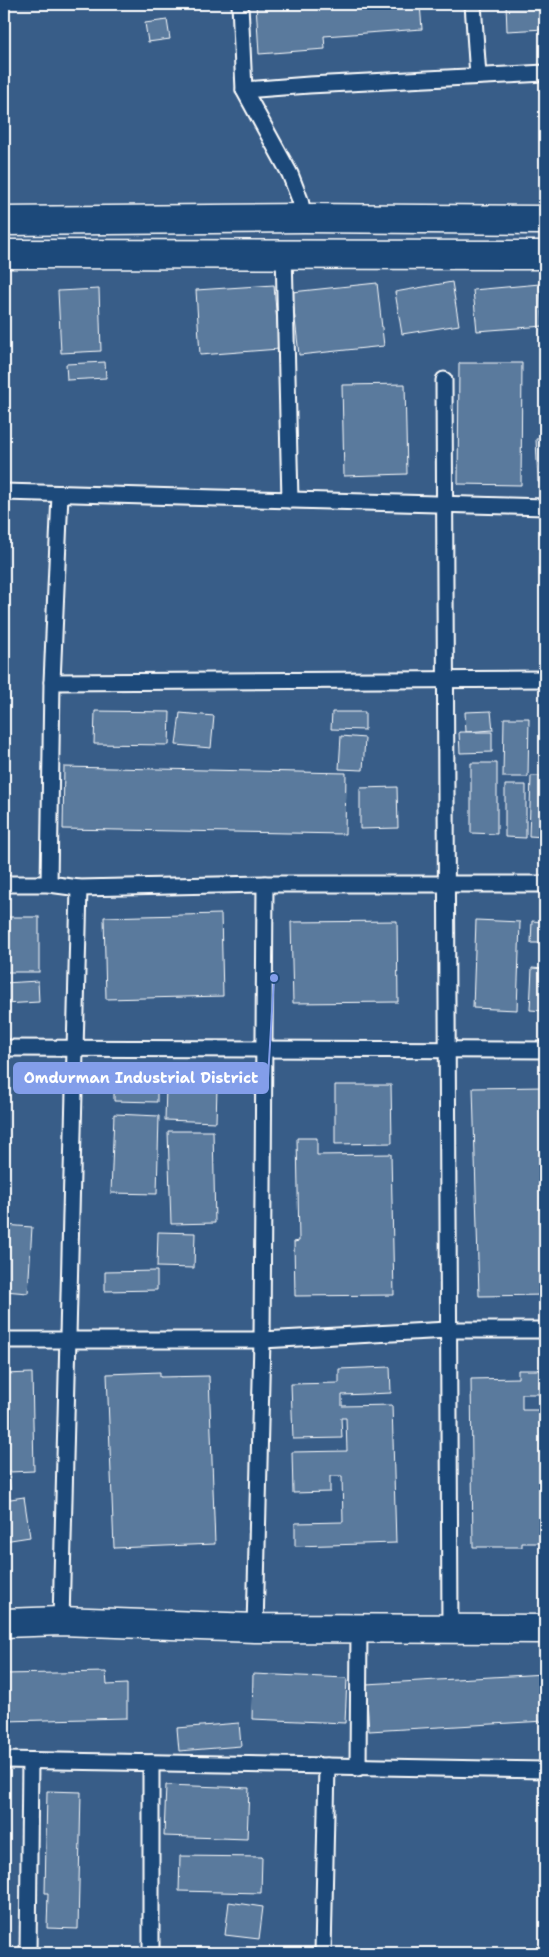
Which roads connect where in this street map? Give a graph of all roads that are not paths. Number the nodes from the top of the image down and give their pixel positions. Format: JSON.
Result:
{"nodes":[{"id":1,"x":240,"y":4,"type":"edge"},
{"id":2,"x":473,"y":4,"type":"edge"},
{"id":3,"x":545,"y":73,"type":"edge"},
{"id":4,"x":478,"y":76,"type":"junction"},
{"id":5,"x":244,"y":90,"type":"junction"},
{"id":6,"x":304,"y":218,"type":"junction"},
{"id":7,"x":506,"y":219,"type":"junction"},
{"id":8,"x":545,"y":220,"type":"edge"},
{"id":9,"x":4,"y":221,"type":"edge"},
{"id":10,"x":284,"y":253,"type":"junction"},
{"id":11,"x":4,"y":254,"type":"edge"},
{"id":12,"x":505,"y":255,"type":"junction"},
{"id":13,"x":545,"y":255,"type":"edge"},
{"id":14,"x":444,"y":380,"type":"dead end"},
{"id":15,"x":4,"y":492,"type":"edge"},
{"id":16,"x":60,"y":494,"type":"junction"},
{"id":17,"x":290,"y":500,"type":"junction"},
{"id":18,"x":444,"y":504,"type":"junction"},
{"id":19,"x":545,"y":507,"type":"edge"},
{"id":20,"x":545,"y":679,"type":"edge"},
{"id":21,"x":445,"y":680,"type":"junction"},
{"id":22,"x":52,"y":682,"type":"junction"},
{"id":23,"x":4,"y":884,"type":"edge"},
{"id":24,"x":49,"y":884,"type":"junction"},
{"id":25,"x":264,"y":884,"type":"junction"},
{"id":26,"x":446,"y":884,"type":"junction"},
{"id":27,"x":545,"y":884,"type":"edge"},
{"id":28,"x":80,"y":888,"type":"junction"},
{"id":29,"x":4,"y":1048,"type":"edge"},
{"id":30,"x":75,"y":1048,"type":"junction"},
{"id":31,"x":264,"y":1049,"type":"junction"},
{"id":32,"x":447,"y":1049,"type":"junction"},
{"id":33,"x":545,"y":1050,"type":"edge"},
{"id":34,"x":448,"y":1330,"type":"junction"},
{"id":35,"x":545,"y":1330,"type":"edge"},
{"id":36,"x":68,"y":1339,"type":"junction"},
{"id":37,"x":4,"y":1340,"type":"edge"},
{"id":38,"x":262,"y":1340,"type":"junction"},
{"id":39,"x":61,"y":1621,"type":"junction"},
{"id":40,"x":4,"y":1622,"type":"edge"},
{"id":41,"x":255,"y":1628,"type":"junction"},
{"id":42,"x":359,"y":1628,"type":"junction"},
{"id":43,"x":450,"y":1629,"type":"junction"},
{"id":44,"x":545,"y":1630,"type":"edge"},
{"id":45,"x":4,"y":1760,"type":"edge"},
{"id":46,"x":30,"y":1761,"type":"junction"},
{"id":47,"x":151,"y":1763,"type":"junction"},
{"id":48,"x":327,"y":1766,"type":"junction"},
{"id":49,"x":358,"y":1768,"type":"junction"},
{"id":50,"x":545,"y":1770,"type":"edge"},
{"id":51,"x":28,"y":1953,"type":"edge"},
{"id":52,"x":151,"y":1953,"type":"edge"},
{"id":53,"x":323,"y":1953,"type":"edge"}],
"edges":[{"from":1,"to":5,"type":"lane"},
{"from":2,"to":4,"type":"lane"},
{"from":3,"to":4,"type":"lane"},
{"from":4,"to":5,"type":"lane"},
{"from":5,"to":6,"type":"lane"},
{"from":6,"to":7,"type":"street"},
{"from":6,"to":9,"type":"street"},
{"from":7,"to":8,"type":"street"},
{"from":7,"to":12,"type":"street"},
{"from":10,"to":11,"type":"street"},
{"from":10,"to":12,"type":"street"},
{"from":10,"to":17,"type":"lane"},
{"from":12,"to":13,"type":"street"},
{"from":14,"to":18,"type":"lane"},
{"from":15,"to":16,"type":"lane"},
{"from":16,"to":17,"type":"lane"},
{"from":16,"to":22,"type":"lane"},
{"from":17,"to":18,"type":"lane"},
{"from":18,"to":19,"type":"lane"},
{"from":18,"to":21,"type":"lane"},
{"from":20,"to":21,"type":"lane"},
{"from":21,"to":22,"type":"lane"},
{"from":21,"to":26,"type":"lane"},
{"from":22,"to":24,"type":"lane"},
{"from":23,"to":24,"type":"lane"},
{"from":24,"to":28,"type":"lane"},
{"from":25,"to":26,"type":"lane"},
{"from":25,"to":28,"type":"lane"},
{"from":25,"to":31,"type":"lane"},
{"from":26,"to":27,"type":"lane"},
{"from":26,"to":32,"type":"lane"},
{"from":28,"to":30,"type":"lane"},
{"from":29,"to":30,"type":"lane"},
{"from":30,"to":31,"type":"lane"},
{"from":30,"to":36,"type":"lane"},
{"from":31,"to":32,"type":"lane"},
{"from":31,"to":38,"type":"lane"},
{"from":32,"to":33,"type":"lane"},
{"from":32,"to":34,"type":"lane"},
{"from":34,"to":35,"type":"lane"},
{"from":34,"to":38,"type":"lane"},
{"from":34,"to":43,"type":"lane"},
{"from":36,"to":37,"type":"lane"},
{"from":36,"to":38,"type":"lane"},
{"from":36,"to":39,"type":"lane"},
{"from":38,"to":41,"type":"lane"},
{"from":39,"to":40,"type":"street"},
{"from":39,"to":41,"type":"street"},
{"from":41,"to":42,"type":"street"},
{"from":42,"to":43,"type":"street"},
{"from":42,"to":49,"type":"lane"},
{"from":43,"to":44,"type":"street"},
{"from":45,"to":46,"type":"lane"},
{"from":46,"to":47,"type":"lane"},
{"from":46,"to":51,"type":"lane"},
{"from":47,"to":48,"type":"lane"},
{"from":47,"to":52,"type":"lane"},
{"from":48,"to":49,"type":"lane"},
{"from":48,"to":53,"type":"lane"},
{"from":49,"to":50,"type":"lane"}]}
